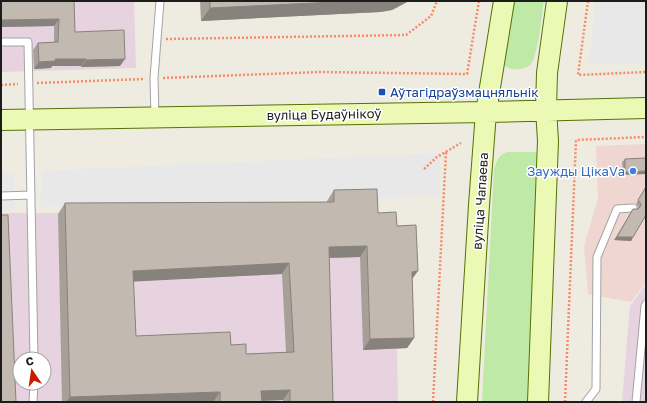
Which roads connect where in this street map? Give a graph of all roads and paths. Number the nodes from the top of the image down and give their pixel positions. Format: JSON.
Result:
{"nodes":[{"id":1,"x":160,"y":1,"type":"edge"},
{"id":2,"x":437,"y":1,"type":"edge"},
{"id":3,"x":479,"y":1,"type":"edge"},
{"id":4,"x":504,"y":1,"type":"edge"},
{"id":5,"x":557,"y":1,"type":"edge"},
{"id":6,"x":588,"y":1,"type":"edge"},
{"id":7,"x":158,"y":39,"type":"junction"},
{"id":8,"x":1,"y":42,"type":"edge"},
{"id":9,"x":646,"y":72,"type":"edge"},
{"id":10,"x":154,"y":78,"type":"junction"},
{"id":11,"x":30,"y":84,"type":"junction"},
{"id":12,"x":1,"y":85,"type":"edge"},
{"id":13,"x":646,"y":108,"type":"edge"},
{"id":14,"x":546,"y":109,"type":"junction"},
{"id":15,"x":486,"y":112,"type":"junction"},
{"id":16,"x":155,"y":117,"type":"junction"},
{"id":17,"x":29,"y":119,"type":"junction"},
{"id":18,"x":1,"y":120,"type":"edge"},
{"id":19,"x":646,"y":137,"type":"edge"},
{"id":20,"x":461,"y":143,"type":"dead end"},
{"id":21,"x":446,"y":152,"type":"junction"},
{"id":22,"x":424,"y":169,"type":"dead end"},
{"id":23,"x":31,"y":195,"type":"junction"},
{"id":24,"x":1,"y":196,"type":"edge"},
{"id":25,"x":633,"y":208,"type":"edge"},
{"id":26,"x":646,"y":304,"type":"edge"},
{"id":27,"x":34,"y":351,"type":"edge"},
{"id":28,"x":33,"y":391,"type":"edge"},
{"id":29,"x":32,"y":402,"type":"edge"},
{"id":30,"x":433,"y":402,"type":"edge"},
{"id":31,"x":467,"y":402,"type":"edge"},
{"id":32,"x":538,"y":402,"type":"edge"},
{"id":33,"x":565,"y":402,"type":"edge"},
{"id":34,"x":586,"y":402,"type":"edge"},
{"id":35,"x":636,"y":402,"type":"edge"}],
"edges":[{"from":1,"to":7,"type":"lane"},
{"from":2,"to":7,"type":"path"},
{"from":3,"to":10,"type":"path"},
{"from":4,"to":15,"type":"main road","name":"вуліца Чапаева"},
{"from":5,"to":14,"type":"main road"},
{"from":6,"to":9,"type":"path"},
{"from":7,"to":10,"type":"lane"},
{"from":8,"to":11,"type":"lane"},
{"from":10,"to":11,"type":"path"},
{"from":10,"to":16,"type":"lane"},
{"from":11,"to":12,"type":"path"},
{"from":11,"to":17,"type":"lane"},
{"from":13,"to":14,"type":"main road","name":"вуліца Будаўнікоў"},
{"from":14,"to":15,"type":"main road","name":"вуліца Будаўнікоў"},
{"from":14,"to":32,"type":"main road"},
{"from":15,"to":16,"type":"main road","name":"вуліца Будаўнікоў"},
{"from":15,"to":31,"type":"main road","name":"вуліца Чапаева"},
{"from":16,"to":17,"type":"main road","name":"вуліца Будаўнікоў"},
{"from":17,"to":18,"type":"main road","name":"вуліца Будаўнікоў"},
{"from":17,"to":23,"type":"lane"},
{"from":19,"to":33,"type":"path"},
{"from":20,"to":21,"type":"path"},
{"from":21,"to":22,"type":"path"},
{"from":21,"to":30,"type":"path"},
{"from":23,"to":24,"type":"lane"},
{"from":23,"to":27,"type":"lane"},
{"from":25,"to":34,"type":"lane"},
{"from":26,"to":35,"type":"lane"},
{"from":28,"to":29,"type":"lane"}]}
